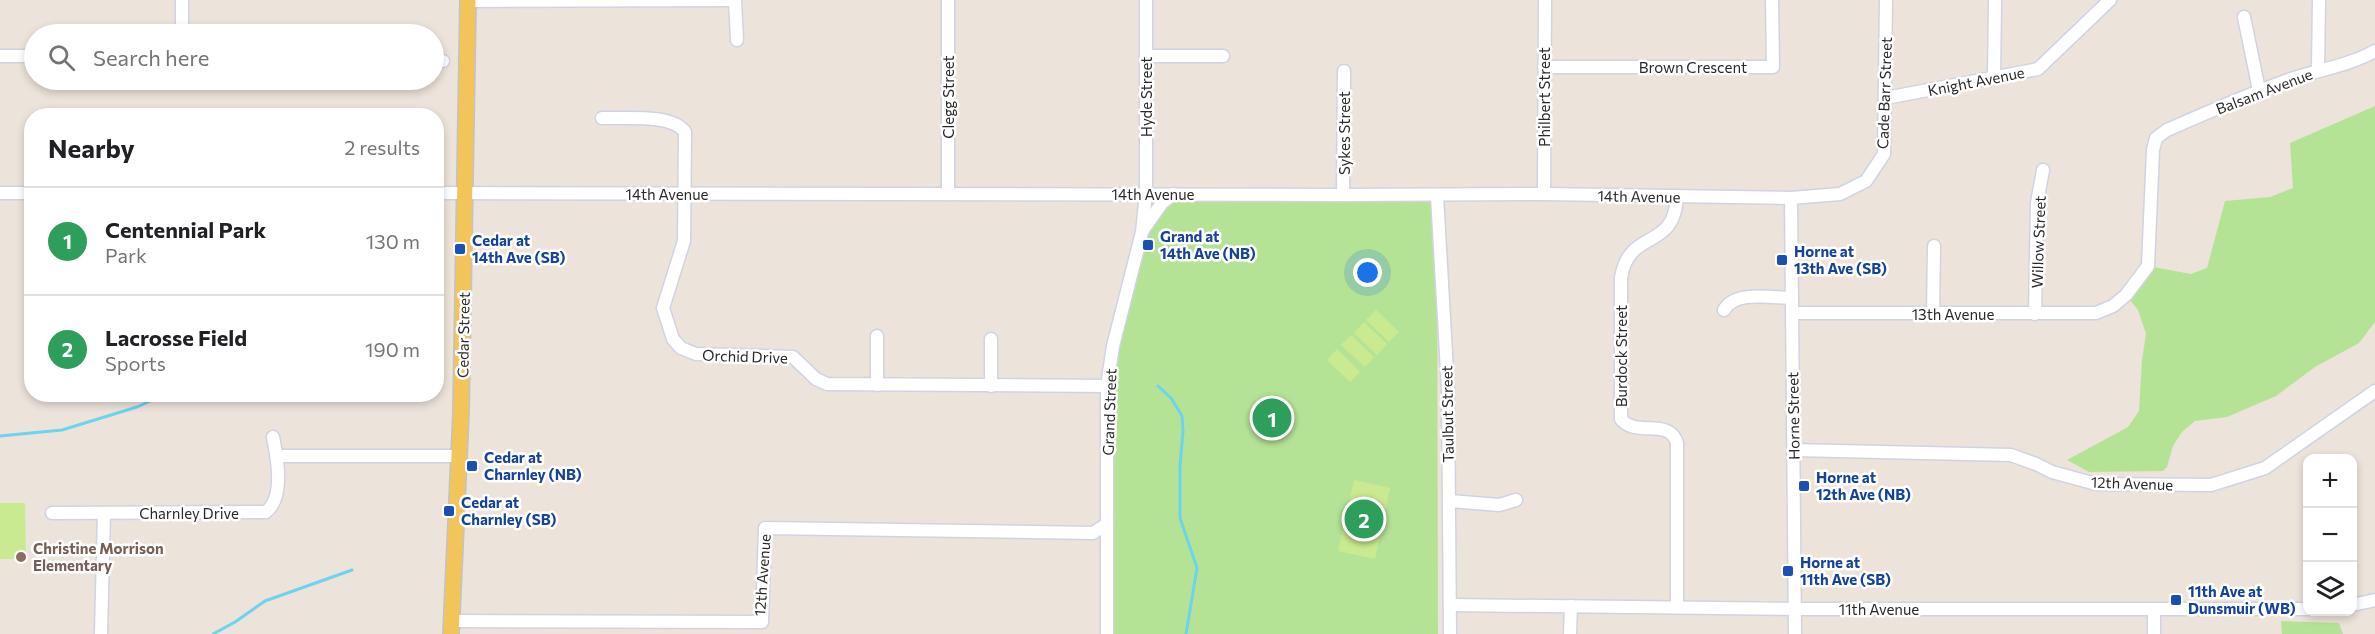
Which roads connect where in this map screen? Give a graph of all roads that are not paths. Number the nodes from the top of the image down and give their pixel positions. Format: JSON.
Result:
{"nodes":[{"id":1,"x":182,"y":0,"type":"edge"},
{"id":2,"x":468,"y":0,"type":"edge"},
{"id":3,"x":735,"y":0,"type":"edge"},
{"id":4,"x":948,"y":0,"type":"edge"},
{"id":5,"x":1146,"y":0,"type":"edge"},
{"id":6,"x":1545,"y":0,"type":"edge"},
{"id":7,"x":1772,"y":0,"type":"edge"},
{"id":8,"x":1886,"y":0,"type":"edge"},
{"id":9,"x":1995,"y":0,"type":"edge"},
{"id":10,"x":2110,"y":0,"type":"edge"},
{"id":11,"x":2319,"y":0,"type":"edge"},
{"id":12,"x":2244,"y":17,"type":"dead end"},
{"id":13,"x":182,"y":24,"type":"edge"},
{"id":14,"x":737,"y":40,"type":"dead end"},
{"id":15,"x":2375,"y":51,"type":"edge"},
{"id":16,"x":0,"y":56,"type":"edge"},
{"id":17,"x":24,"y":56,"type":"edge"},
{"id":18,"x":1146,"y":56,"type":"junction"},
{"id":19,"x":1223,"y":56,"type":"dead end"},
{"id":20,"x":1544,"y":67,"type":"junction"},
{"id":21,"x":1344,"y":70,"type":"dead end"},
{"id":22,"x":2318,"y":70,"type":"junction"},
{"id":23,"x":1994,"y":78,"type":"junction"},
{"id":24,"x":2259,"y":90,"type":"junction"},
{"id":25,"x":1886,"y":98,"type":"junction"},
{"id":26,"x":602,"y":118,"type":"dead end"},
{"id":27,"x":2043,"y":170,"type":"dead end"},
{"id":28,"x":1866,"y":181,"type":"joint"},
{"id":29,"x":0,"y":193,"type":"edge"},
{"id":30,"x":24,"y":193,"type":"edge"},
{"id":31,"x":444,"y":193,"type":"edge"},
{"id":32,"x":466,"y":193,"type":"junction"},
{"id":33,"x":684,"y":194,"type":"junction"},
{"id":34,"x":948,"y":194,"type":"junction"},
{"id":35,"x":1146,"y":194,"type":"junction"},
{"id":36,"x":1173,"y":194,"type":"junction"},
{"id":37,"x":1544,"y":194,"type":"junction"},
{"id":38,"x":1343,"y":195,"type":"junction"},
{"id":39,"x":1437,"y":195,"type":"junction"},
{"id":40,"x":1677,"y":196,"type":"junction"},
{"id":41,"x":1791,"y":198,"type":"junction"},
{"id":42,"x":1142,"y":232,"type":"junction"},
{"id":43,"x":1934,"y":246,"type":"dead end"},
{"id":44,"x":1792,"y":298,"type":"junction"},
{"id":45,"x":2113,"y":306,"type":"joint"},
{"id":46,"x":1724,"y":310,"type":"dead end"},
{"id":47,"x":1792,"y":313,"type":"junction"},
{"id":48,"x":1933,"y":314,"type":"junction"},
{"id":49,"x":2035,"y":314,"type":"junction"},
{"id":50,"x":877,"y":336,"type":"dead end"},
{"id":51,"x":991,"y":339,"type":"dead end"},
{"id":52,"x":877,"y":385,"type":"junction"},
{"id":53,"x":991,"y":386,"type":"junction"},
{"id":54,"x":1107,"y":386,"type":"junction"},
{"id":55,"x":2375,"y":390,"type":"edge"},
{"id":56,"x":273,"y":437,"type":"dead end"},
{"id":57,"x":1794,"y":450,"type":"junction"},
{"id":58,"x":277,"y":456,"type":"junction"},
{"id":59,"x":459,"y":456,"type":"junction"},
{"id":60,"x":1516,"y":500,"type":"dead end"},
{"id":61,"x":1450,"y":501,"type":"junction"},
{"id":62,"x":52,"y":513,"type":"dead end"},
{"id":63,"x":104,"y":513,"type":"junction"},
{"id":64,"x":1107,"y":524,"type":"junction"},
{"id":65,"x":2375,"y":600,"type":"edge"},
{"id":66,"x":1450,"y":604,"type":"junction"},
{"id":67,"x":2357,"y":604,"type":"edge"},
{"id":68,"x":1571,"y":606,"type":"junction"},
{"id":69,"x":1677,"y":606,"type":"junction"},
{"id":70,"x":1795,"y":609,"type":"junction"},
{"id":71,"x":2303,"y":609,"type":"edge"},
{"id":72,"x":2154,"y":610,"type":"junction"},
{"id":73,"x":451,"y":628,"type":"edge"},
{"id":74,"x":101,"y":634,"type":"edge"},
{"id":75,"x":1107,"y":634,"type":"edge"},
{"id":76,"x":1450,"y":634,"type":"edge"},
{"id":77,"x":1570,"y":634,"type":"edge"},
{"id":78,"x":1795,"y":634,"type":"edge"},
{"id":79,"x":2154,"y":634,"type":"edge"}],
"edges":[{"from":1,"to":13,"type":"street"},
{"from":2,"to":3,"type":"street"},
{"from":2,"to":32,"type":"main road","name":"Cedar Street"},
{"from":3,"to":14,"type":"street"},
{"from":4,"to":34,"type":"street","name":"Clegg Street"},
{"from":5,"to":18,"type":"street","name":"Hyde Street"},
{"from":6,"to":20,"type":"street","name":"Philbert Street"},
{"from":7,"to":20,"type":"street","name":"Brown Crescent"},
{"from":8,"to":25,"type":"street","name":"Cade Barr Street"},
{"from":9,"to":23,"type":"street"},
{"from":10,"to":23,"type":"street","name":"Knight Avenue"},
{"from":11,"to":22,"type":"street"},
{"from":12,"to":24,"type":"street"},
{"from":15,"to":22,"type":"street","name":"Balsam Avenue"},
{"from":16,"to":17,"type":"street"},
{"from":18,"to":19,"type":"street"},
{"from":18,"to":35,"type":"street","name":"Hyde Street"},
{"from":20,"to":37,"type":"street","name":"Philbert Street"},
{"from":21,"to":38,"type":"street","name":"Sykes Street"},
{"from":22,"to":24,"type":"street","name":"Balsam Avenue"},
{"from":23,"to":25,"type":"street","name":"Knight Avenue"},
{"from":24,"to":45,"type":"street","name":"Balsam Avenue"},
{"from":25,"to":28,"type":"street","name":"Cade Barr Street"},
{"from":26,"to":33,"type":"street","name":"Orchid Drive"},
{"from":27,"to":49,"type":"street","name":"Willow Street"},
{"from":28,"to":41,"type":"street","name":"14th Avenue"},
{"from":29,"to":30,"type":"street"},
{"from":31,"to":32,"type":"street","name":"14th Avenue"},
{"from":32,"to":33,"type":"street","name":"14th Avenue"},
{"from":32,"to":59,"type":"main road","name":"Cedar Street"},
{"from":33,"to":34,"type":"street","name":"14th Avenue"},
{"from":33,"to":52,"type":"street","name":"Orchid Drive"},
{"from":34,"to":35,"type":"street","name":"14th Avenue"},
{"from":35,"to":36,"type":"street","name":"14th Avenue"},
{"from":35,"to":42,"type":"street","name":"Grand Street"},
{"from":36,"to":38,"type":"street","name":"14th Avenue"},
{"from":36,"to":42,"type":"street"},
{"from":37,"to":39,"type":"street","name":"14th Avenue"},
{"from":37,"to":40,"type":"street","name":"14th Avenue"},
{"from":38,"to":39,"type":"street","name":"14th Avenue"},
{"from":39,"to":61,"type":"street","name":"Taulbut Street"},
{"from":40,"to":41,"type":"street","name":"14th Avenue"},
{"from":40,"to":69,"type":"street","name":"Burdock Street"},
{"from":41,"to":44,"type":"street","name":"Horne Street"},
{"from":42,"to":54,"type":"street","name":"Grand Street"},
{"from":43,"to":48,"type":"street"},
{"from":44,"to":46,"type":"street"},
{"from":44,"to":47,"type":"street","name":"Horne Street"},
{"from":45,"to":49,"type":"street","name":"13th Avenue"},
{"from":47,"to":48,"type":"street","name":"13th Avenue"},
{"from":47,"to":57,"type":"street","name":"Horne Street"},
{"from":48,"to":49,"type":"street","name":"13th Avenue"},
{"from":50,"to":52,"type":"street"},
{"from":51,"to":53,"type":"street"},
{"from":52,"to":53,"type":"street","name":"Orchid Drive"},
{"from":53,"to":54,"type":"street","name":"Orchid Drive"},
{"from":54,"to":64,"type":"street","name":"Grand Street"},
{"from":55,"to":57,"type":"street","name":"12th Avenue"},
{"from":56,"to":58,"type":"street","name":"Charnley Drive"},
{"from":57,"to":70,"type":"street","name":"Horne Street"},
{"from":58,"to":59,"type":"street"},
{"from":58,"to":63,"type":"street","name":"Charnley Drive"},
{"from":59,"to":73,"type":"main road","name":"Cedar Street"},
{"from":60,"to":61,"type":"street"},
{"from":61,"to":66,"type":"street","name":"Taulbut Street"},
{"from":62,"to":63,"type":"street","name":"Charnley Drive"},
{"from":63,"to":74,"type":"street"},
{"from":64,"to":73,"type":"street","name":"12th Avenue"},
{"from":64,"to":75,"type":"street","name":"Grand Street"},
{"from":65,"to":67,"type":"street"},
{"from":66,"to":68,"type":"street","name":"11th Avenue"},
{"from":66,"to":76,"type":"street","name":"Taulbut Street"},
{"from":68,"to":69,"type":"street","name":"11th Avenue"},
{"from":68,"to":77,"type":"street"},
{"from":69,"to":70,"type":"street","name":"11th Avenue"},
{"from":70,"to":72,"type":"street","name":"11th Avenue"},
{"from":70,"to":78,"type":"street","name":"Horne Street"},
{"from":71,"to":72,"type":"street","name":"11th Avenue"},
{"from":72,"to":79,"type":"street"}]}
